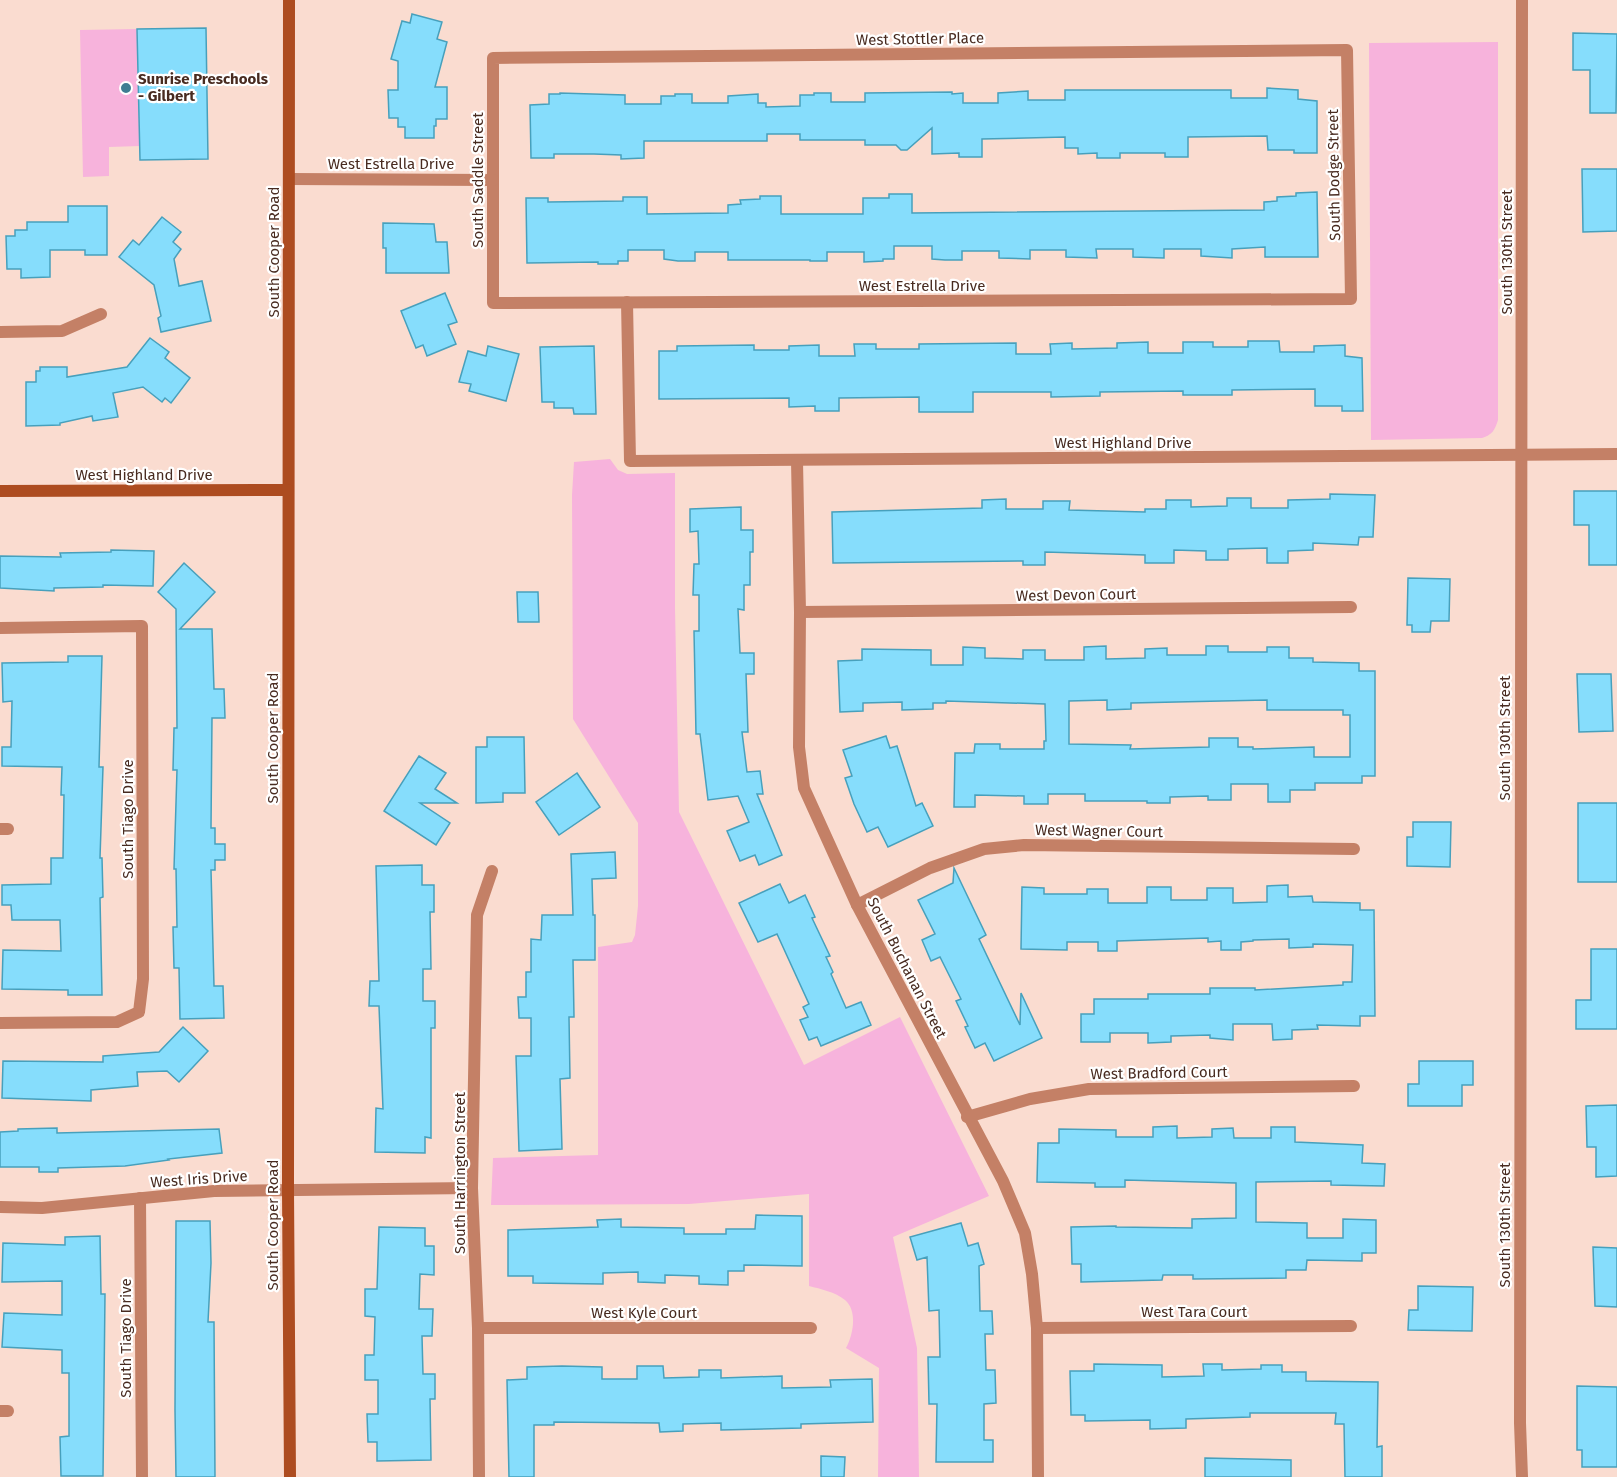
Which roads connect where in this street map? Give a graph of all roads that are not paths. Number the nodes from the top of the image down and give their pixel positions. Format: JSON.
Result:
{"nodes":[{"id":1,"x":289,"y":0,"type":"edge"},
{"id":2,"x":1522,"y":0,"type":"edge"},
{"id":3,"x":1347,"y":50,"type":"joint"},
{"id":4,"x":493,"y":58,"type":"joint"},
{"id":5,"x":289,"y":179,"type":"junction"},
{"id":6,"x":493,"y":180,"type":"junction"},
{"id":7,"x":1351,"y":300,"type":"joint"},
{"id":8,"x":627,"y":302,"type":"junction"},
{"id":9,"x":493,"y":303,"type":"joint"},
{"id":10,"x":101,"y":314,"type":"dead end"},
{"id":11,"x":0,"y":332,"type":"edge"},
{"id":12,"x":1617,"y":454,"type":"edge"},
{"id":13,"x":1521,"y":456,"type":"junction"},
{"id":14,"x":797,"y":461,"type":"junction"},
{"id":15,"x":288,"y":490,"type":"junction"},
{"id":16,"x":0,"y":491,"type":"edge"},
{"id":17,"x":1351,"y":607,"type":"dead end"},
{"id":18,"x":800,"y":612,"type":"junction"},
{"id":19,"x":0,"y":628,"type":"edge"},
{"id":20,"x":1354,"y":849,"type":"dead end"},
{"id":21,"x":492,"y":871,"type":"dead end"},
{"id":22,"x":857,"y":905,"type":"junction"},
{"id":23,"x":0,"y":1023,"type":"edge"},
{"id":24,"x":1354,"y":1086,"type":"dead end"},
{"id":25,"x":968,"y":1117,"type":"junction"},
{"id":26,"x":472,"y":1188,"type":"junction"},
{"id":27,"x":288,"y":1191,"type":"junction"},
{"id":28,"x":140,"y":1198,"type":"junction"},
{"id":29,"x":0,"y":1207,"type":"edge"},
{"id":30,"x":1351,"y":1326,"type":"dead end"},
{"id":31,"x":477,"y":1328,"type":"junction"},
{"id":32,"x":811,"y":1328,"type":"dead end"},
{"id":33,"x":1037,"y":1328,"type":"junction"},
{"id":34,"x":142,"y":1477,"type":"edge"},
{"id":35,"x":290,"y":1477,"type":"edge"},
{"id":36,"x":479,"y":1477,"type":"edge"},
{"id":37,"x":1038,"y":1477,"type":"edge"},
{"id":38,"x":1522,"y":1477,"type":"edge"}],
"edges":[{"from":1,"to":5,"type":"main road","name":"South Cooper Road"},
{"from":2,"to":13,"type":"street","name":"South 130th Street"},
{"from":3,"to":4,"type":"street","name":"West Stottler Place"},
{"from":3,"to":7,"type":"street","name":"South Dodge Street"},
{"from":4,"to":6,"type":"street","name":"South Saddle Street"},
{"from":5,"to":6,"type":"street","name":"West Estrella Drive"},
{"from":5,"to":15,"type":"main road","name":"South Cooper Road"},
{"from":6,"to":9,"type":"street","name":"South Saddle Street"},
{"from":7,"to":8,"type":"street","name":"West Estrella Drive"},
{"from":8,"to":9,"type":"street","name":"West Estrella Drive"},
{"from":8,"to":14,"type":"street","name":"West Highland Drive"},
{"from":10,"to":11,"type":"street"},
{"from":12,"to":13,"type":"street","name":"West Highland Drive"},
{"from":13,"to":14,"type":"street","name":"West Highland Drive"},
{"from":13,"to":38,"type":"street","name":"South 130th Street"},
{"from":14,"to":18,"type":"street","name":"South Buchanan Street"},
{"from":15,"to":16,"type":"main road","name":"West Highland Drive"},
{"from":15,"to":27,"type":"main road","name":"South Cooper Road"},
{"from":17,"to":18,"type":"street","name":"West Devon Court"},
{"from":18,"to":22,"type":"street","name":"South Buchanan Street"},
{"from":19,"to":23,"type":"street","name":"South Tiago Drive"},
{"from":20,"to":22,"type":"street","name":"West Wagner Court"},
{"from":21,"to":26,"type":"street","name":"South Harrington Street"},
{"from":22,"to":25,"type":"street","name":"South Buchanan Street"},
{"from":24,"to":25,"type":"street","name":"West Bradford Court"},
{"from":25,"to":33,"type":"street","name":"South Buchanan Street"},
{"from":26,"to":27,"type":"street","name":"West Iris Drive"},
{"from":26,"to":31,"type":"street","name":"South Harrington Street"},
{"from":27,"to":28,"type":"street","name":"West Iris Drive"},
{"from":27,"to":35,"type":"main road","name":"South Cooper Road"},
{"from":28,"to":29,"type":"street","name":"West Iris Drive"},
{"from":28,"to":34,"type":"street","name":"South Tiago Drive"},
{"from":30,"to":33,"type":"street","name":"West Tara Court"},
{"from":31,"to":32,"type":"street","name":"West Kyle Court"},
{"from":31,"to":36,"type":"street","name":"South Harrington Street"},
{"from":33,"to":37,"type":"street","name":"South Buchanan Street"}]}
